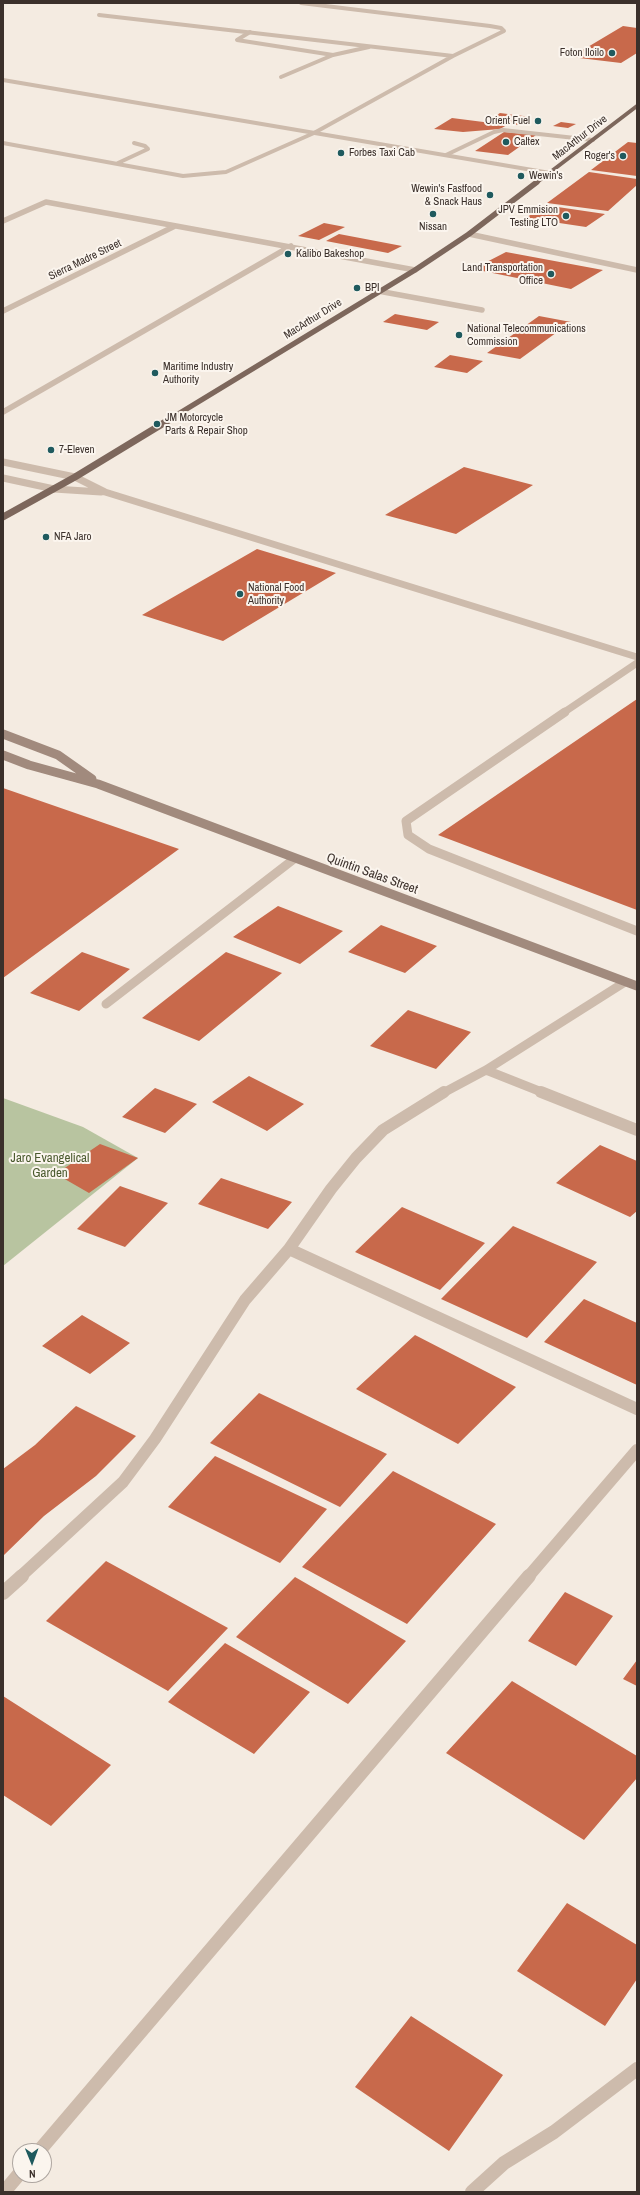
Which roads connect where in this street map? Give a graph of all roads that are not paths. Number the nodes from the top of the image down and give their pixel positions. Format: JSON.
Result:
{"nodes":[{"id":1,"x":302,"y":3,"type":"edge"},
{"id":2,"x":99,"y":14,"type":"dead end"},
{"id":3,"x":250,"y":32,"type":"junction"},
{"id":4,"x":369,"y":47,"type":"junction"},
{"id":5,"x":332,"y":55,"type":"junction"},
{"id":6,"x":454,"y":56,"type":"junction"},
{"id":7,"x":281,"y":78,"type":"dead end"},
{"id":8,"x":3,"y":80,"type":"edge"},
{"id":9,"x":637,"y":106,"type":"edge"},
{"id":10,"x":314,"y":133,"type":"junction"},
{"id":11,"x":593,"y":140,"type":"junction"},
{"id":12,"x":3,"y":143,"type":"edge"},
{"id":13,"x":134,"y":143,"type":"dead end"},
{"id":14,"x":446,"y":155,"type":"junction"},
{"id":15,"x":118,"y":163,"type":"junction"},
{"id":16,"x":550,"y":173,"type":"junction"},
{"id":17,"x":3,"y":221,"type":"edge"},
{"id":18,"x":175,"y":226,"type":"junction"},
{"id":19,"x":469,"y":234,"type":"junction"},
{"id":20,"x":291,"y":246,"type":"junction"},
{"id":21,"x":414,"y":270,"type":"junction"},
{"id":22,"x":637,"y":270,"type":"edge"},
{"id":23,"x":378,"y":291,"type":"junction"},
{"id":24,"x":482,"y":310,"type":"dead end"},
{"id":25,"x":3,"y":312,"type":"edge"},
{"id":26,"x":3,"y":412,"type":"edge"},
{"id":27,"x":3,"y":462,"type":"edge"},
{"id":28,"x":76,"y":477,"type":"junction"},
{"id":29,"x":3,"y":478,"type":"edge"},
{"id":30,"x":54,"y":489,"type":"junction"},
{"id":31,"x":105,"y":492,"type":"junction"},
{"id":32,"x":27,"y":505,"type":"junction"},
{"id":33,"x":3,"y":517,"type":"edge"},
{"id":34,"x":3,"y":522,"type":"edge"},
{"id":35,"x":637,"y":657,"type":"edge"},
{"id":36,"x":637,"y":663,"type":"edge"},
{"id":37,"x":3,"y":734,"type":"edge"},
{"id":38,"x":3,"y":755,"type":"edge"},
{"id":39,"x":98,"y":784,"type":"junction"},
{"id":40,"x":294,"y":859,"type":"junction"},
{"id":41,"x":637,"y":931,"type":"edge"},
{"id":42,"x":625,"y":982,"type":"junction"},
{"id":43,"x":637,"y":986,"type":"edge"},
{"id":44,"x":106,"y":1004,"type":"dead end"},
{"id":45,"x":486,"y":1070,"type":"junction"},
{"id":46,"x":637,"y":1130,"type":"edge"},
{"id":47,"x":288,"y":1250,"type":"junction"},
{"id":48,"x":637,"y":1409,"type":"edge"},
{"id":49,"x":637,"y":1450,"type":"edge"},
{"id":50,"x":3,"y":1593,"type":"edge"},
{"id":51,"x":637,"y":2069,"type":"edge"},
{"id":52,"x":46,"y":2143,"type":"edge"},
{"id":53,"x":12,"y":2182,"type":"edge"},
{"id":54,"x":4,"y":2192,"type":"edge"},
{"id":55,"x":472,"y":2192,"type":"edge"}],
"edges":[{"from":1,"to":6,"type":"street"},
{"from":2,"to":3,"type":"street"},
{"from":3,"to":4,"type":"street"},
{"from":3,"to":5,"type":"street"},
{"from":4,"to":5,"type":"street"},
{"from":4,"to":6,"type":"street"},
{"from":5,"to":7,"type":"street"},
{"from":6,"to":10,"type":"street"},
{"from":8,"to":10,"type":"street"},
{"from":9,"to":11,"type":"main road","name":"MacArthur Drive"},
{"from":10,"to":14,"type":"street"},
{"from":10,"to":15,"type":"street"},
{"from":11,"to":14,"type":"street"},
{"from":11,"to":16,"type":"main road","name":"MacArthur Drive"},
{"from":12,"to":15,"type":"street"},
{"from":13,"to":15,"type":"street"},
{"from":14,"to":16,"type":"street"},
{"from":16,"to":19,"type":"main road","name":"MacArthur Drive"},
{"from":17,"to":18,"type":"street"},
{"from":18,"to":20,"type":"street"},
{"from":18,"to":25,"type":"street","name":"Sierra Madre Street"},
{"from":19,"to":21,"type":"main road","name":"MacArthur Drive"},
{"from":19,"to":22,"type":"street"},
{"from":20,"to":21,"type":"street"},
{"from":20,"to":26,"type":"street"},
{"from":21,"to":23,"type":"main road","name":"MacArthur Drive"},
{"from":23,"to":24,"type":"street"},
{"from":23,"to":28,"type":"main road","name":"MacArthur Drive"},
{"from":27,"to":28,"type":"street"},
{"from":28,"to":30,"type":"main road","name":"MacArthur Drive"},
{"from":28,"to":31,"type":"street"},
{"from":29,"to":30,"type":"street"},
{"from":30,"to":31,"type":"street"},
{"from":30,"to":32,"type":"main road","name":"MacArthur Drive"},
{"from":31,"to":35,"type":"street"},
{"from":32,"to":33,"type":"main road","name":"MacArthur Drive"},
{"from":32,"to":34,"type":"main road","name":"MacArthur Drive"},
{"from":36,"to":41,"type":"street"},
{"from":37,"to":39,"type":"main road","name":"Quintin Salas Street"},
{"from":38,"to":39,"type":"main road","name":"Quintin Salas Street"},
{"from":39,"to":40,"type":"main road","name":"Quintin Salas Street"},
{"from":40,"to":42,"type":"main road","name":"Quintin Salas Street"},
{"from":40,"to":44,"type":"street"},
{"from":42,"to":43,"type":"main road","name":"Quintin Salas Street"},
{"from":42,"to":45,"type":"street"},
{"from":45,"to":46,"type":"street"},
{"from":45,"to":47,"type":"street"},
{"from":47,"to":48,"type":"street"},
{"from":47,"to":50,"type":"street"},
{"from":49,"to":52,"type":"street"},
{"from":51,"to":55,"type":"street"},
{"from":53,"to":54,"type":"street"}]}
